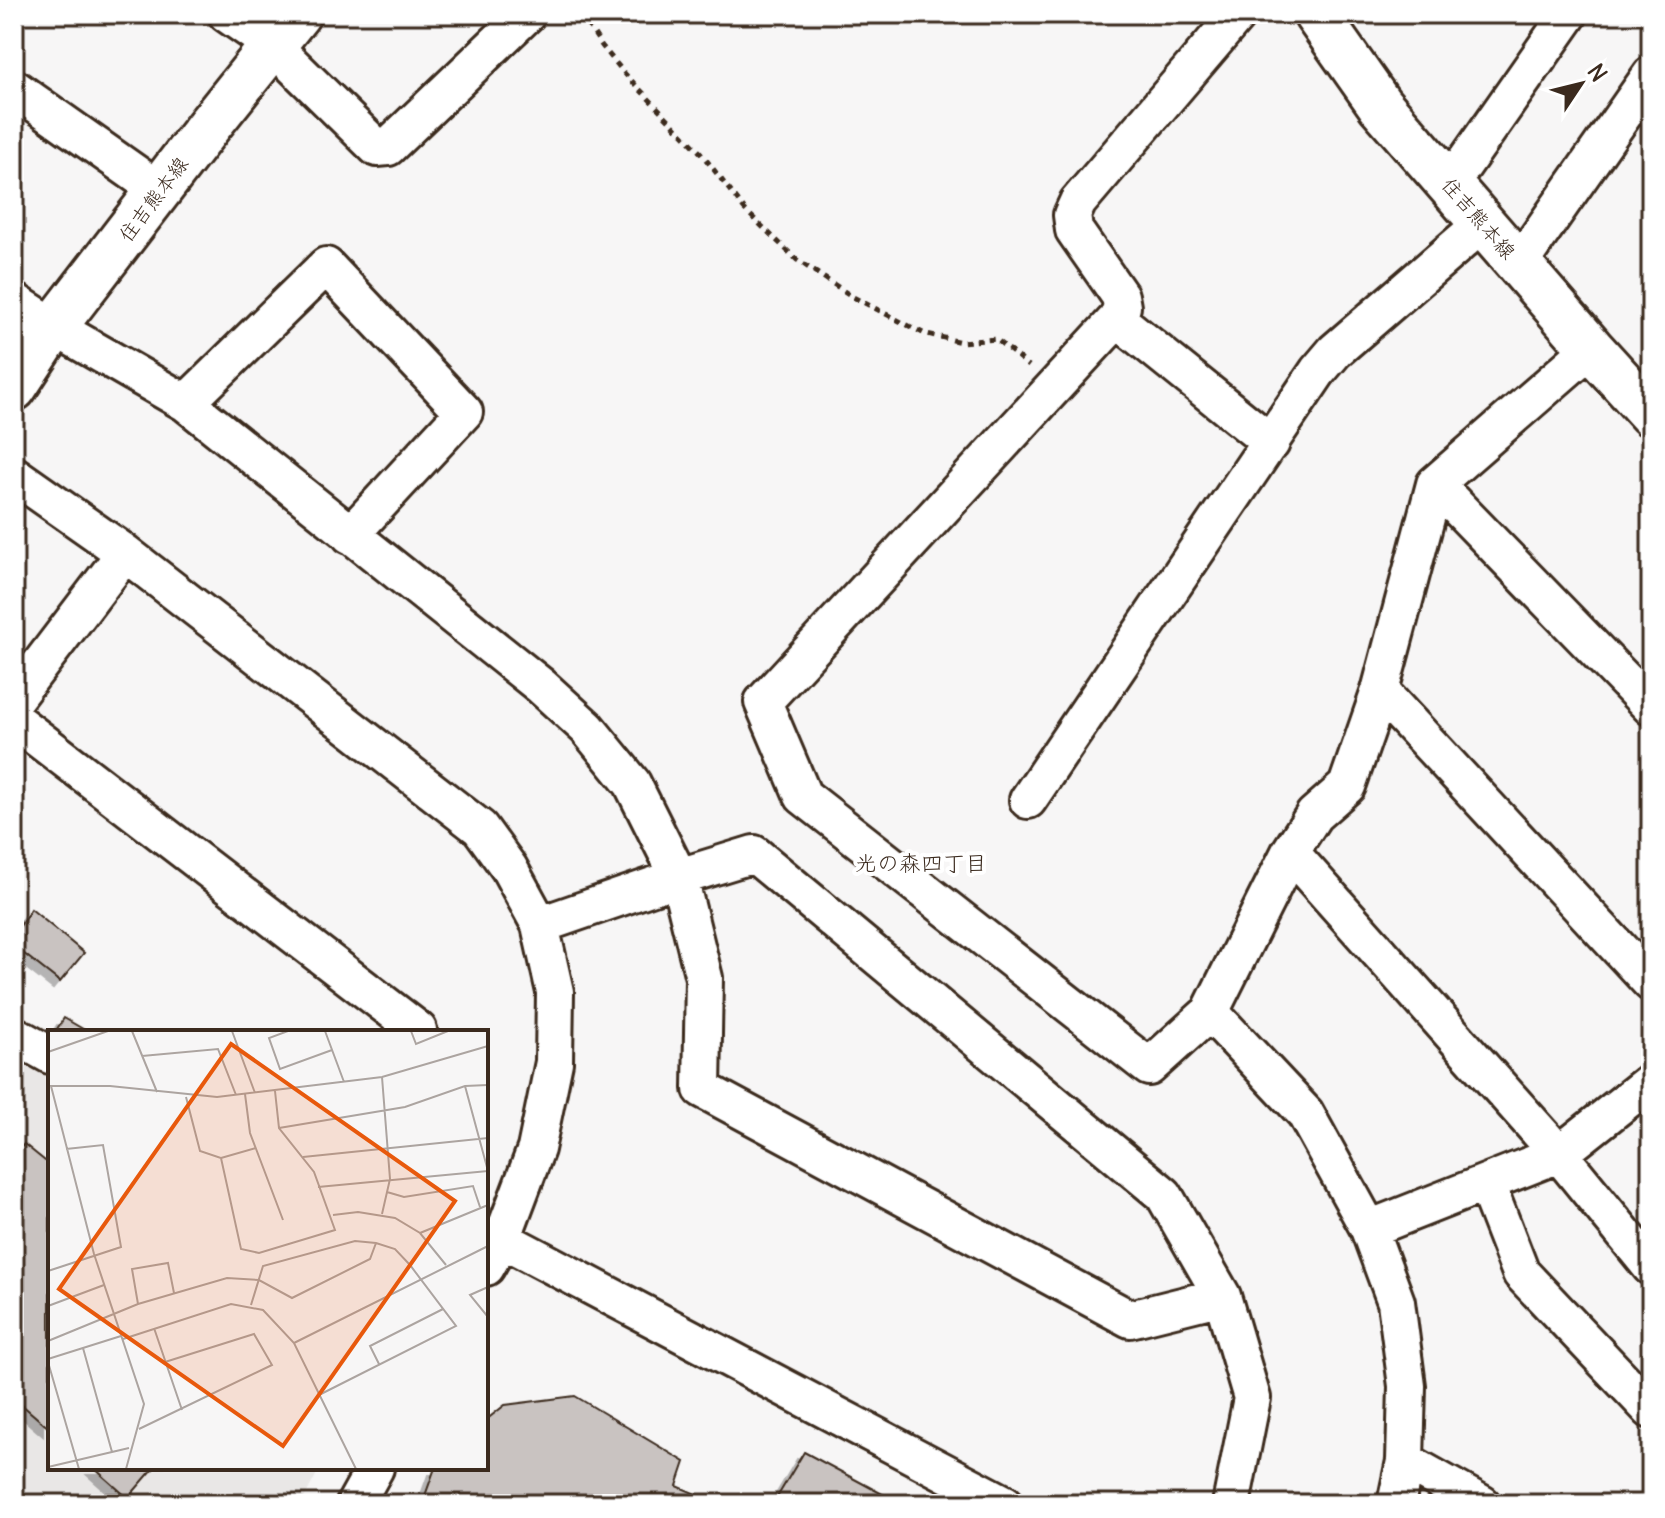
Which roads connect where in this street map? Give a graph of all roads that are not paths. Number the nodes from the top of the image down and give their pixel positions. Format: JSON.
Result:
{"nodes":[{"id":1,"x":227,"y":14,"type":"edge"},
{"id":2,"x":527,"y":14,"type":"edge"},
{"id":3,"x":1238,"y":14,"type":"edge"},
{"id":4,"x":1316,"y":14,"type":"edge"},
{"id":5,"x":1569,"y":14,"type":"edge"},
{"id":6,"x":285,"y":29,"type":"edge"},
{"id":7,"x":1651,"y":75,"type":"edge"},
{"id":8,"x":14,"y":88,"type":"edge"},
{"id":9,"x":1448,"y":183,"type":"junction"},
{"id":10,"x":160,"y":191,"type":"junction"},
{"id":11,"x":1483,"y":223,"type":"junction"},
{"id":12,"x":1519,"y":264,"type":"junction"},
{"id":13,"x":14,"y":301,"type":"edge"},
{"id":14,"x":1117,"y":319,"type":"junction"},
{"id":15,"x":54,"y":327,"type":"junction"},
{"id":16,"x":1591,"y":348,"type":"junction"},
{"id":17,"x":14,"y":388,"type":"edge"},
{"id":18,"x":186,"y":403,"type":"junction"},
{"id":19,"x":1651,"y":414,"type":"edge"},
{"id":20,"x":1271,"y":443,"type":"junction"},
{"id":21,"x":14,"y":475,"type":"edge"},
{"id":22,"x":1435,"y":484,"type":"junction"},
{"id":23,"x":350,"y":535,"type":"junction"},
{"id":24,"x":125,"y":553,"type":"junction"},
{"id":25,"x":1380,"y":691,"type":"junction"},
{"id":26,"x":14,"y":699,"type":"edge"},
{"id":27,"x":1651,"y":707,"type":"edge"},
{"id":28,"x":14,"y":720,"type":"edge"},
{"id":29,"x":1028,"y":800,"type":"dead end"},
{"id":30,"x":1290,"y":852,"type":"junction"},
{"id":31,"x":679,"y":877,"type":"junction"},
{"id":32,"x":540,"y":925,"type":"junction"},
{"id":33,"x":1651,"y":983,"type":"edge"},
{"id":34,"x":1210,"y":1012,"type":"junction"},
{"id":35,"x":418,"y":1030,"type":"edge"},
{"id":36,"x":14,"y":1035,"type":"edge"},
{"id":37,"x":48,"y":1054,"type":"edge"},
{"id":38,"x":1651,"y":1081,"type":"edge"},
{"id":39,"x":1559,"y":1154,"type":"junction"},
{"id":40,"x":1486,"y":1183,"type":"junction"},
{"id":41,"x":1369,"y":1229,"type":"junction"},
{"id":42,"x":494,"y":1253,"type":"edge"},
{"id":43,"x":1651,"y":1267,"type":"edge"},
{"id":44,"x":1222,"y":1296,"type":"junction"},
{"id":45,"x":1651,"y":1410,"type":"edge"},
{"id":46,"x":1405,"y":1461,"type":"junction"},
{"id":47,"x":374,"y":1470,"type":"edge"},
{"id":48,"x":355,"y":1504,"type":"edge"},
{"id":49,"x":1005,"y":1504,"type":"edge"},
{"id":50,"x":1231,"y":1504,"type":"edge"},
{"id":51,"x":1396,"y":1504,"type":"edge"},
{"id":52,"x":1482,"y":1504,"type":"edge"}],
"edges":[{"from":1,"to":6,"type":"street"},
{"from":2,"to":6,"type":"street"},
{"from":3,"to":14,"type":"street"},
{"from":4,"to":9,"type":"main road","name":"住吉熊本線"},
{"from":5,"to":9,"type":"street"},
{"from":6,"to":10,"type":"main road","name":"住吉熊本線"},
{"from":7,"to":12,"type":"street"},
{"from":8,"to":10,"type":"street"},
{"from":9,"to":11,"type":"main road","name":"住吉熊本線"},
{"from":10,"to":15,"type":"main road","name":"住吉熊本線"},
{"from":11,"to":12,"type":"main road","name":"住吉熊本線"},
{"from":11,"to":20,"type":"street"},
{"from":12,"to":16,"type":"main road","name":"住吉熊本線"},
{"from":13,"to":15,"type":"street"},
{"from":14,"to":20,"type":"street"},
{"from":14,"to":34,"type":"street"},
{"from":15,"to":17,"type":"main road","name":"住吉熊本線"},
{"from":15,"to":18,"type":"street"},
{"from":16,"to":19,"type":"main road","name":"住吉熊本線"},
{"from":16,"to":22,"type":"street"},
{"from":18,"to":23,"type":"street"},
{"from":18,"to":23,"type":"street"},
{"from":20,"to":29,"type":"street"},
{"from":21,"to":24,"type":"street"},
{"from":22,"to":25,"type":"street"},
{"from":22,"to":27,"type":"street"},
{"from":23,"to":31,"type":"street"},
{"from":24,"to":26,"type":"street"},
{"from":24,"to":32,"type":"street"},
{"from":25,"to":30,"type":"street"},
{"from":25,"to":33,"type":"street"},
{"from":28,"to":35,"type":"street"},
{"from":30,"to":34,"type":"street"},
{"from":30,"to":39,"type":"street"},
{"from":31,"to":32,"type":"street"},
{"from":31,"to":44,"type":"street"},
{"from":31,"to":44,"type":"street"},
{"from":32,"to":42,"type":"street"},
{"from":34,"to":41,"type":"street"},
{"from":36,"to":37,"type":"street"},
{"from":38,"to":39,"type":"street"},
{"from":39,"to":40,"type":"street"},
{"from":39,"to":43,"type":"street"},
{"from":40,"to":41,"type":"street"},
{"from":40,"to":45,"type":"street"},
{"from":41,"to":46,"type":"street"},
{"from":42,"to":49,"type":"street"},
{"from":44,"to":50,"type":"street"},
{"from":46,"to":51,"type":"street"},
{"from":46,"to":52,"type":"street"},
{"from":47,"to":48,"type":"street"}]}
